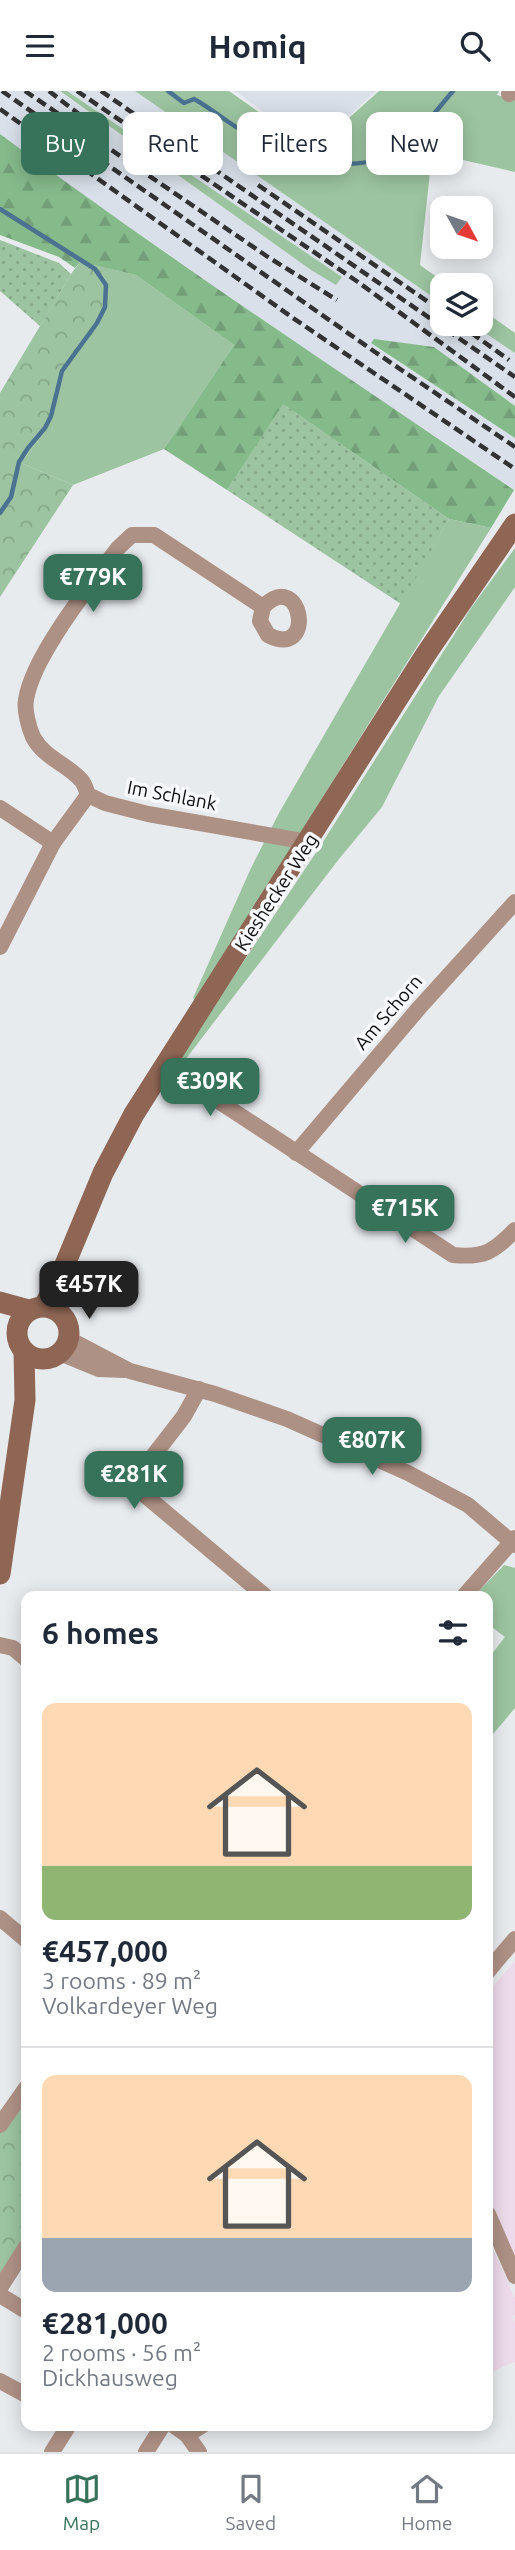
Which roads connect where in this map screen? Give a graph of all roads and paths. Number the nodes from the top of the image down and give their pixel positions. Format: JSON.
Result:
{"nodes":[{"id":1,"x":515,"y":524,"type":"edge"},
{"id":2,"x":263,"y":607,"type":"dead end"},
{"id":3,"x":88,"y":795,"type":"junction"},
{"id":4,"x":0,"y":809,"type":"edge"},
{"id":5,"x":308,"y":842,"type":"junction"},
{"id":6,"x":53,"y":843,"type":"junction"},
{"id":7,"x":515,"y":902,"type":"edge"},
{"id":8,"x":0,"y":947,"type":"edge"},
{"id":9,"x":165,"y":1066,"type":"junction"},
{"id":10,"x":296,"y":1153,"type":"junction"},
{"id":11,"x":515,"y":1230,"type":"edge"},
{"id":12,"x":0,"y":1303,"type":"edge"},
{"id":13,"x":38,"y":1315,"type":"junction"},
{"id":14,"x":59,"y":1350,"type":"junction"},
{"id":15,"x":24,"y":1351,"type":"junction"},
{"id":16,"x":199,"y":1389,"type":"junction"},
{"id":17,"x":25,"y":1400,"type":"junction"},
{"id":18,"x":514,"y":1541,"type":"edge"},
{"id":19,"x":0,"y":1574,"type":"edge"},
{"id":20,"x":259,"y":1591,"type":"edge"},
{"id":21,"x":469,"y":1591,"type":"edge"},
{"id":22,"x":0,"y":1645,"type":"edge"},
{"id":23,"x":21,"y":1655,"type":"edge"},
{"id":24,"x":0,"y":1918,"type":"edge"},
{"id":25,"x":21,"y":1936,"type":"edge"},
{"id":26,"x":515,"y":1939,"type":"edge"},
{"id":27,"x":493,"y":1965,"type":"edge"},
{"id":28,"x":21,"y":2095,"type":"edge"},
{"id":29,"x":0,"y":2125,"type":"edge"},
{"id":30,"x":493,"y":2225,"type":"edge"},
{"id":31,"x":21,"y":2255,"type":"edge"},
{"id":32,"x":515,"y":2276,"type":"edge"},
{"id":33,"x":0,"y":2288,"type":"edge"},
{"id":34,"x":0,"y":2295,"type":"edge"},
{"id":35,"x":21,"y":2308,"type":"edge"},
{"id":36,"x":0,"y":2381,"type":"edge"},
{"id":37,"x":21,"y":2392,"type":"edge"},
{"id":38,"x":65,"y":2431,"type":"edge"},
{"id":39,"x":159,"y":2431,"type":"edge"},
{"id":40,"x":181,"y":2431,"type":"edge"},
{"id":41,"x":52,"y":2452,"type":"edge"},
{"id":42,"x":146,"y":2452,"type":"edge"},
{"id":43,"x":200,"y":2452,"type":"edge"}],
"edges":[{"from":1,"to":5,"type":"street","name":"Kieshecker Weg"},
{"from":2,"to":3,"type":"street"},
{"from":3,"to":5,"type":"street","name":"Im Schlank"},
{"from":3,"to":6,"type":"street"},
{"from":4,"to":6,"type":"street"},
{"from":5,"to":9,"type":"street","name":"Kieshecker Weg"},
{"from":6,"to":8,"type":"street"},
{"from":7,"to":10,"type":"street","name":"Am Schorn"},
{"from":9,"to":10,"type":"street"},
{"from":9,"to":13,"type":"street","name":"Kieshecker Weg"},
{"from":10,"to":11,"type":"street"},
{"from":12,"to":13,"type":"street"},
{"from":13,"to":14,"type":"street"},
{"from":13,"to":15,"type":"street"},
{"from":14,"to":15,"type":"street"},
{"from":14,"to":16,"type":"street"},
{"from":14,"to":17,"type":"street"},
{"from":15,"to":17,"type":"street"},
{"from":16,"to":18,"type":"street"},
{"from":16,"to":20,"type":"street"},
{"from":17,"to":19,"type":"street"},
{"from":18,"to":21,"type":"street"},
{"from":22,"to":23,"type":"street"},
{"from":24,"to":25,"type":"street"},
{"from":26,"to":27,"type":"street"},
{"from":28,"to":29,"type":"street"},
{"from":30,"to":32,"type":"street"},
{"from":31,"to":33,"type":"street"},
{"from":34,"to":35,"type":"street"},
{"from":36,"to":37,"type":"street"},
{"from":38,"to":41,"type":"street"},
{"from":39,"to":42,"type":"street"},
{"from":40,"to":43,"type":"street"}]}
